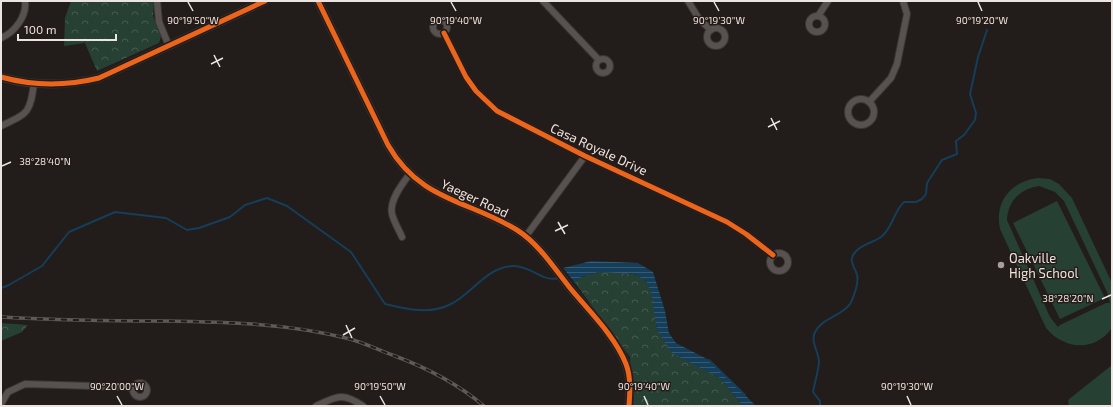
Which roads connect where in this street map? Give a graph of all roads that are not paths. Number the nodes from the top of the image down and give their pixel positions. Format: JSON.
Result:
{"nodes":[{"id":1,"x":157,"y":1,"type":"edge"},
{"id":2,"x":265,"y":1,"type":"edge"},
{"id":3,"x":318,"y":1,"type":"edge"},
{"id":4,"x":543,"y":1,"type":"edge"},
{"id":5,"x":688,"y":1,"type":"edge"},
{"id":6,"x":828,"y":1,"type":"edge"},
{"id":7,"x":903,"y":1,"type":"edge"},
{"id":8,"x":25,"y":2,"type":"edge"},
{"id":9,"x":818,"y":16,"type":"dead end"},
{"id":10,"x":711,"y":30,"type":"dead end"},
{"id":11,"x":444,"y":33,"type":"dead end"},
{"id":12,"x":1,"y":38,"type":"edge"},
{"id":13,"x":169,"y":46,"type":"junction"},
{"id":14,"x":599,"y":60,"type":"dead end"},
{"id":15,"x":1,"y":77,"type":"edge"},
{"id":16,"x":34,"y":83,"type":"junction"},
{"id":17,"x":869,"y":102,"type":"junction"},
{"id":18,"x":1,"y":126,"type":"edge"},
{"id":19,"x":585,"y":156,"type":"junction"},
{"id":20,"x":409,"y":174,"type":"junction"},
{"id":21,"x":526,"y":236,"type":"junction"},
{"id":22,"x":402,"y":237,"type":"dead end"},
{"id":23,"x":773,"y":255,"type":"dead end"},
{"id":24,"x":133,"y":390,"type":"dead end"},
{"id":25,"x":1,"y":404,"type":"edge"},
{"id":26,"x":316,"y":406,"type":"edge"},
{"id":27,"x":363,"y":406,"type":"edge"},
{"id":28,"x":629,"y":406,"type":"edge"}],
"edges":[{"from":1,"to":13,"type":"street"},
{"from":2,"to":13,"type":"street"},
{"from":3,"to":20,"type":"street","name":"Yaeger Road"},
{"from":4,"to":14,"type":"street"},
{"from":5,"to":10,"type":"street"},
{"from":6,"to":9,"type":"street"},
{"from":7,"to":17,"type":"street"},
{"from":8,"to":12,"type":"street"},
{"from":11,"to":19,"type":"street","name":"Casa Royale Drive"},
{"from":13,"to":16,"type":"street"},
{"from":15,"to":16,"type":"street"},
{"from":16,"to":18,"type":"street"},
{"from":17,"to":17,"type":"street"},
{"from":19,"to":21,"type":"street"},
{"from":19,"to":23,"type":"street","name":"Casa Royale Drive"},
{"from":20,"to":21,"type":"street","name":"Yaeger Road"},
{"from":20,"to":22,"type":"street"},
{"from":21,"to":28,"type":"street","name":"Yaeger Road"},
{"from":24,"to":25,"type":"street"},
{"from":26,"to":27,"type":"street"}]}
